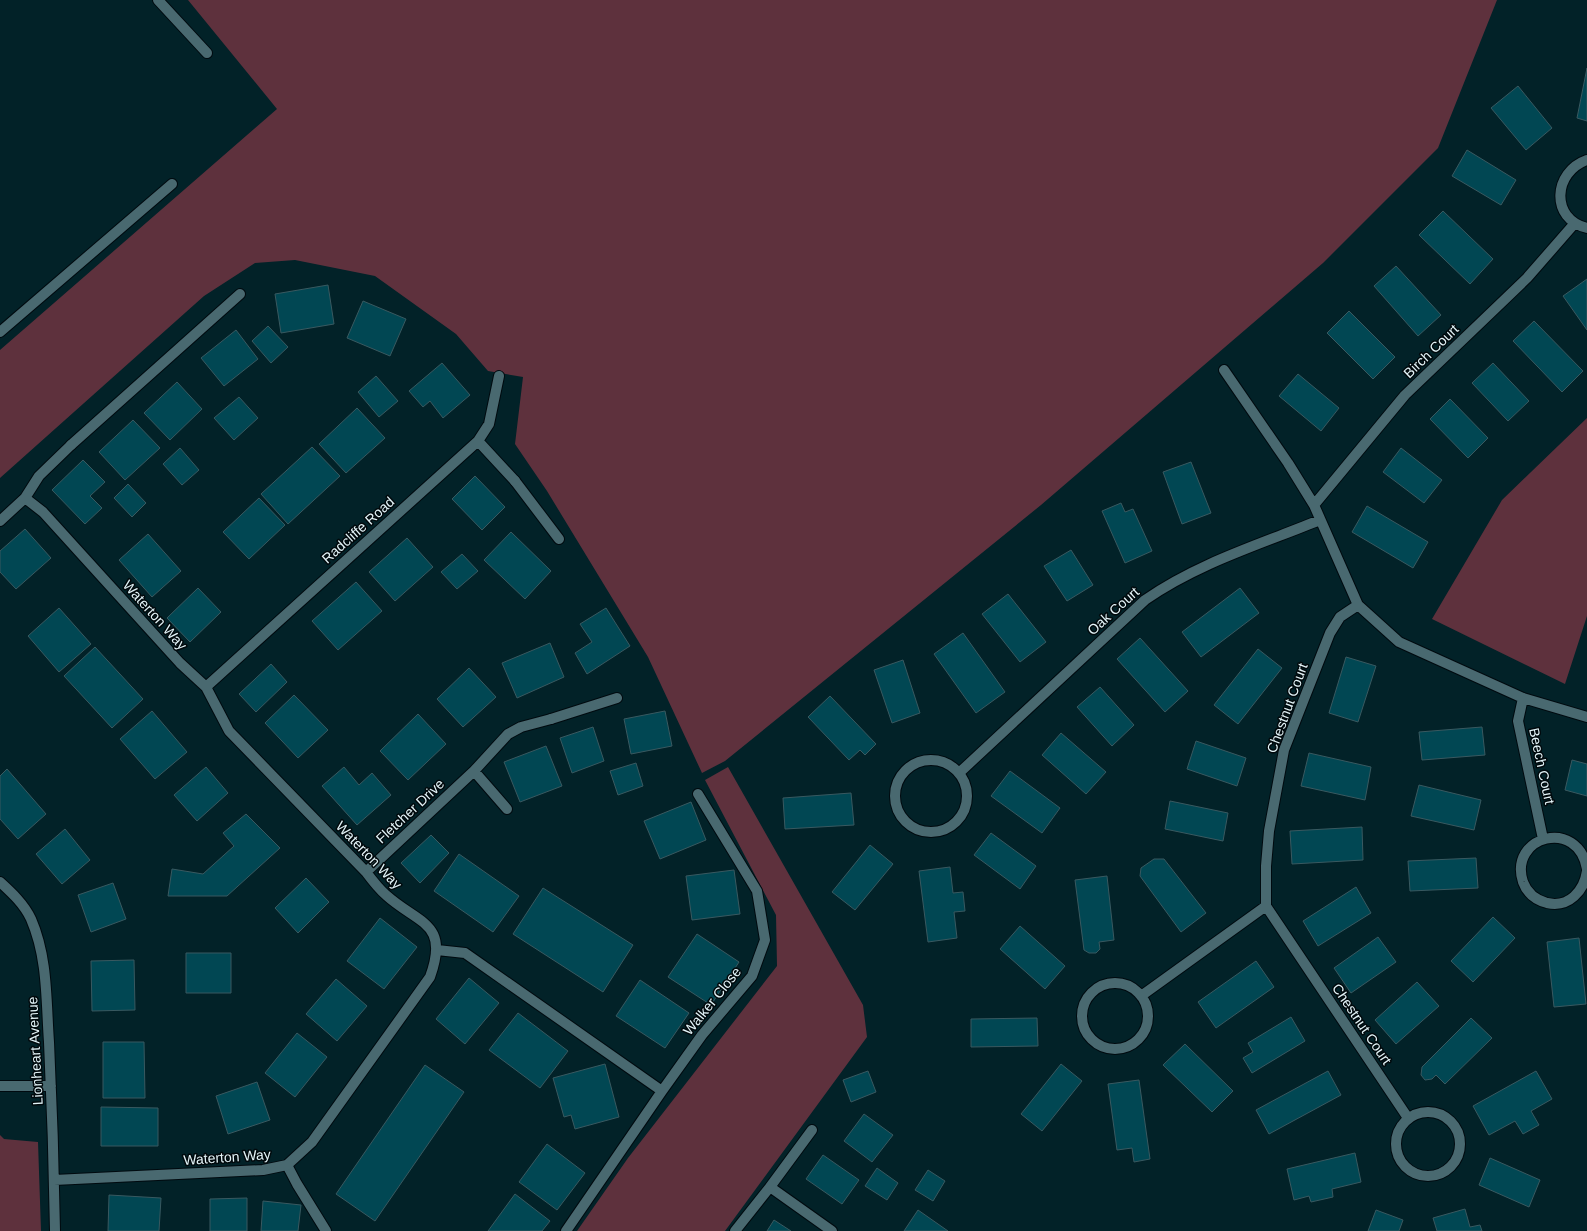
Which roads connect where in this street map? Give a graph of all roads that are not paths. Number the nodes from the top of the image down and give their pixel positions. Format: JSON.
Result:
{"nodes":[{"id":1,"x":158,"y":0,"type":"edge"},
{"id":2,"x":207,"y":53,"type":"dead end"},
{"id":3,"x":1587,"y":160,"type":"edge"},
{"id":4,"x":172,"y":184,"type":"dead end"},
{"id":5,"x":1575,"y":223,"type":"junction"},
{"id":6,"x":1587,"y":228,"type":"edge"},
{"id":7,"x":240,"y":294,"type":"dead end"},
{"id":8,"x":0,"y":332,"type":"edge"},
{"id":9,"x":1224,"y":370,"type":"dead end"},
{"id":10,"x":499,"y":376,"type":"dead end"},
{"id":11,"x":478,"y":441,"type":"junction"},
{"id":12,"x":25,"y":498,"type":"junction"},
{"id":13,"x":1314,"y":505,"type":"junction"},
{"id":14,"x":1320,"y":520,"type":"junction"},
{"id":15,"x":0,"y":521,"type":"edge"},
{"id":16,"x":559,"y":539,"type":"dead end"},
{"id":17,"x":1358,"y":605,"type":"junction"},
{"id":18,"x":206,"y":687,"type":"junction"},
{"id":19,"x":617,"y":698,"type":"dead end"},
{"id":20,"x":1522,"y":698,"type":"junction"},
{"id":21,"x":1587,"y":717,"type":"edge"},
{"id":22,"x":474,"y":772,"type":"junction"},
{"id":23,"x":959,"y":773,"type":"junction"},
{"id":24,"x":698,"y":794,"type":"dead end"},
{"id":25,"x":507,"y":809,"type":"dead end"},
{"id":26,"x":1543,"y":839,"type":"junction"},
{"id":27,"x":1587,"y":870,"type":"edge"},
{"id":28,"x":366,"y":872,"type":"junction"},
{"id":29,"x":0,"y":882,"type":"edge"},
{"id":30,"x":1266,"y":906,"type":"junction"},
{"id":31,"x":437,"y":950,"type":"junction"},
{"id":32,"x":1141,"y":996,"type":"junction"},
{"id":33,"x":0,"y":1086,"type":"edge"},
{"id":34,"x":51,"y":1086,"type":"junction"},
{"id":35,"x":662,"y":1090,"type":"junction"},
{"id":36,"x":1408,"y":1118,"type":"junction"},
{"id":37,"x":812,"y":1130,"type":"dead end"},
{"id":38,"x":287,"y":1165,"type":"junction"},
{"id":39,"x":54,"y":1180,"type":"junction"},
{"id":40,"x":770,"y":1187,"type":"junction"},
{"id":41,"x":55,"y":1231,"type":"edge"},
{"id":42,"x":326,"y":1231,"type":"edge"},
{"id":43,"x":566,"y":1231,"type":"edge"},
{"id":44,"x":735,"y":1231,"type":"edge"},
{"id":45,"x":832,"y":1231,"type":"edge"}],
"edges":[{"from":1,"to":2,"type":"street"},
{"from":3,"to":5,"type":"street"},
{"from":4,"to":8,"type":"street"},
{"from":5,"to":6,"type":"street"},
{"from":5,"to":13,"type":"street","name":"Birch Court"},
{"from":7,"to":12,"type":"street"},
{"from":9,"to":13,"type":"street"},
{"from":10,"to":11,"type":"street","name":"Radcliffe Road"},
{"from":11,"to":16,"type":"street"},
{"from":11,"to":18,"type":"street","name":"Radcliffe Road"},
{"from":12,"to":15,"type":"street"},
{"from":12,"to":18,"type":"street","name":"Waterton Way"},
{"from":13,"to":14,"type":"street"},
{"from":14,"to":17,"type":"street"},
{"from":14,"to":23,"type":"street","name":"Oak Court"},
{"from":17,"to":20,"type":"street"},
{"from":17,"to":30,"type":"street","name":"Chestnut Court"},
{"from":18,"to":28,"type":"street","name":"Waterton Way"},
{"from":19,"to":22,"type":"street","name":"Fletcher Drive"},
{"from":20,"to":21,"type":"street"},
{"from":20,"to":26,"type":"street","name":"Beech Court"},
{"from":22,"to":25,"type":"street"},
{"from":22,"to":28,"type":"street","name":"Fletcher Drive"},
{"from":23,"to":23,"type":"street"},
{"from":24,"to":35,"type":"street","name":"Walker Close"},
{"from":26,"to":27,"type":"street"},
{"from":26,"to":27,"type":"street"},
{"from":28,"to":31,"type":"street","name":"Waterton Way"},
{"from":29,"to":34,"type":"street","name":"Lionheart Avenue"},
{"from":30,"to":32,"type":"street"},
{"from":30,"to":36,"type":"street","name":"Chestnut Court"},
{"from":31,"to":35,"type":"street"},
{"from":31,"to":38,"type":"street","name":"Waterton Way"},
{"from":32,"to":32,"type":"street"},
{"from":33,"to":34,"type":"street"},
{"from":34,"to":39,"type":"street","name":"Lionheart Avenue"},
{"from":35,"to":43,"type":"street","name":"Walker Close"},
{"from":36,"to":36,"type":"street"},
{"from":37,"to":40,"type":"street"},
{"from":38,"to":39,"type":"street","name":"Waterton Way"},
{"from":38,"to":42,"type":"street"},
{"from":39,"to":41,"type":"street","name":"Lionheart Avenue"},
{"from":40,"to":44,"type":"street"},
{"from":40,"to":45,"type":"street"}]}
